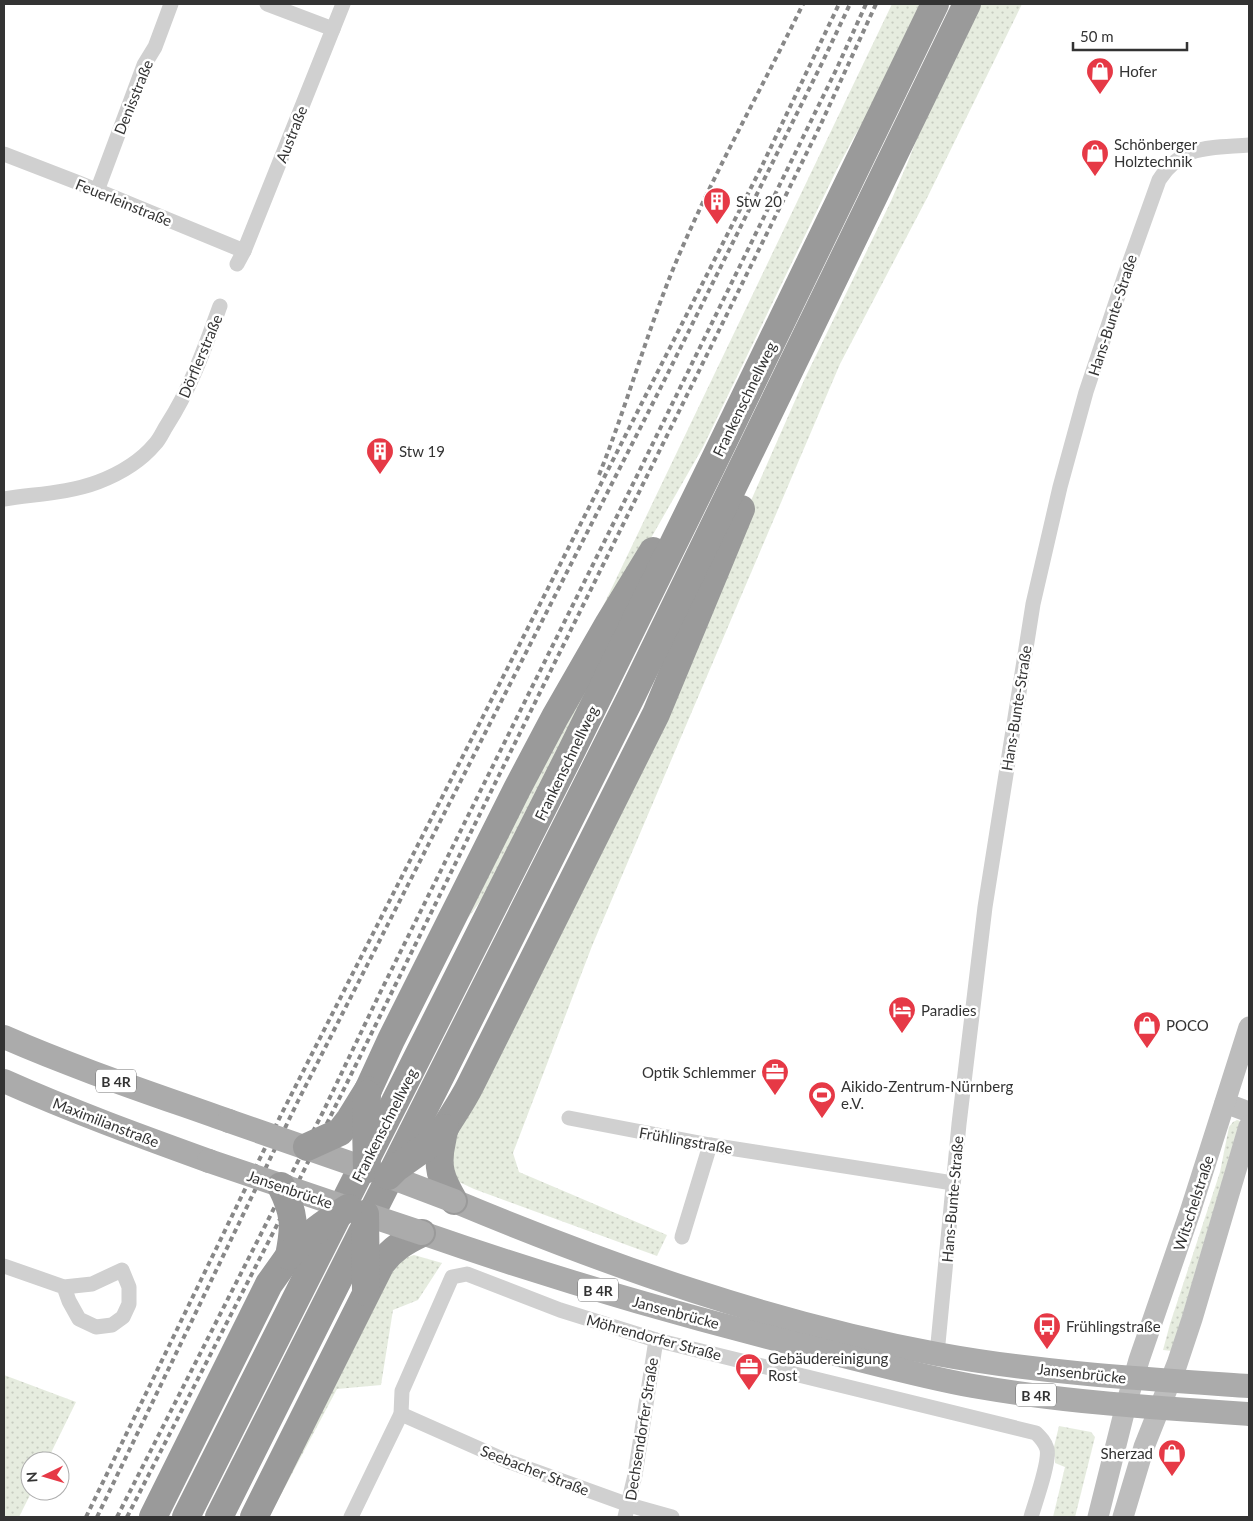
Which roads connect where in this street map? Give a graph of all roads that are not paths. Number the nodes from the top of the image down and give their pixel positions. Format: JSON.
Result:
{"nodes":[{"id":1,"x":171,"y":4,"type":"edge"},
{"id":2,"x":268,"y":4,"type":"edge"},
{"id":3,"x":343,"y":4,"type":"edge"},
{"id":4,"x":935,"y":4,"type":"edge"},
{"id":5,"x":967,"y":4,"type":"edge"},
{"id":6,"x":333,"y":29,"type":"junction"},
{"id":7,"x":1249,"y":145,"type":"edge"},
{"id":8,"x":4,"y":154,"type":"edge"},
{"id":9,"x":97,"y":190,"type":"junction"},
{"id":10,"x":240,"y":258,"type":"joint"},
{"id":11,"x":220,"y":306,"type":"dead end"},
{"id":12,"x":785,"y":381,"type":"junction"},
{"id":13,"x":712,"y":465,"type":"junction"},
{"id":14,"x":4,"y":498,"type":"edge"},
{"id":15,"x":1249,"y":1027,"type":"edge"},
{"id":16,"x":4,"y":1037,"type":"edge"},
{"id":17,"x":4,"y":1081,"type":"edge"},
{"id":18,"x":368,"y":1090,"type":"junction"},
{"id":19,"x":1225,"y":1103,"type":"junction"},
{"id":20,"x":1249,"y":1112,"type":"edge"},
{"id":21,"x":568,"y":1118,"type":"dead end"},
{"id":22,"x":1249,"y":1126,"type":"edge"},
{"id":23,"x":445,"y":1128,"type":"junction"},
{"id":24,"x":710,"y":1145,"type":"junction"},
{"id":25,"x":307,"y":1147,"type":"junction"},
{"id":26,"x":209,"y":1161,"type":"joint"},
{"id":27,"x":953,"y":1183,"type":"junction"},
{"id":28,"x":281,"y":1186,"type":"junction"},
{"id":29,"x":367,"y":1192,"type":"junction"},
{"id":30,"x":454,"y":1200,"type":"junction"},
{"id":31,"x":422,"y":1233,"type":"junction"},
{"id":32,"x":682,"y":1237,"type":"dead end"},
{"id":33,"x":289,"y":1256,"type":"junction"},
{"id":34,"x":4,"y":1266,"type":"edge"},
{"id":35,"x":64,"y":1287,"type":"junction"},
{"id":36,"x":366,"y":1292,"type":"junction"},
{"id":37,"x":780,"y":1328,"type":"junction"},
{"id":38,"x":656,"y":1340,"type":"junction"},
{"id":39,"x":937,"y":1354,"type":"junction"},
{"id":40,"x":1134,"y":1378,"type":"junction"},
{"id":41,"x":1170,"y":1381,"type":"junction"},
{"id":42,"x":1249,"y":1386,"type":"edge"},
{"id":43,"x":1126,"y":1405,"type":"junction"},
{"id":44,"x":1159,"y":1408,"type":"junction"},
{"id":45,"x":401,"y":1414,"type":"junction"},
{"id":46,"x":1249,"y":1414,"type":"edge"},
{"id":47,"x":627,"y":1511,"type":"edge"},
{"id":48,"x":153,"y":1517,"type":"edge"},
{"id":49,"x":186,"y":1517,"type":"edge"},
{"id":50,"x":219,"y":1517,"type":"edge"},
{"id":51,"x":254,"y":1517,"type":"edge"},
{"id":52,"x":351,"y":1517,"type":"edge"},
{"id":53,"x":672,"y":1517,"type":"edge"},
{"id":54,"x":1031,"y":1517,"type":"edge"},
{"id":55,"x":1098,"y":1517,"type":"edge"},
{"id":56,"x":1122,"y":1517,"type":"edge"}],
"edges":[{"from":1,"to":9,"type":"street","name":"Denisstraße"},
{"from":2,"to":6,"type":"street"},
{"from":3,"to":6,"type":"street","name":"Austraße"},
{"from":4,"to":13,"type":"highway","name":"Frankenschnellweg"},
{"from":5,"to":12,"type":"highway","name":"Frankenschnellweg"},
{"from":6,"to":10,"type":"street","name":"Austraße"},
{"from":7,"to":27,"type":"street","name":"Hans-Bunte-Straße"},
{"from":8,"to":9,"type":"street","name":"Feuerleinstraße"},
{"from":9,"to":10,"type":"street","name":"Feuerleinstraße"},
{"from":11,"to":14,"type":"street","name":"Dörflerstraße"},
{"from":12,"to":23,"type":"highway"},
{"from":12,"to":50,"type":"highway","name":"Frankenschnellweg"},
{"from":13,"to":18,"type":"highway"},
{"from":13,"to":49,"type":"highway","name":"Frankenschnellweg"},
{"from":15,"to":19,"type":"street","name":"Witschelstraße"},
{"from":16,"to":25,"type":"main road","name":"Jansenbrücke","number":"B 4R","bridge":true},
{"from":17,"to":26,"type":"main road","name":"Maximilianstraße","number":"B 4R"},
{"from":18,"to":25,"type":"highway","bridge":true},
{"from":18,"to":29,"type":"highway","bridge":true},
{"from":19,"to":20,"type":"street"},
{"from":19,"to":40,"type":"street","name":"Witschelstraße"},
{"from":21,"to":24,"type":"street","name":"Frühlingstraße"},
{"from":22,"to":41,"type":"street","name":"Witschelstraße"},
{"from":23,"to":29,"type":"highway","bridge":true},
{"from":23,"to":30,"type":"highway"},
{"from":24,"to":27,"type":"street","name":"Frühlingstraße"},
{"from":24,"to":32,"type":"street"},
{"from":25,"to":29,"type":"main road","name":"Jansenbrücke","number":"B 4R","bridge":true},
{"from":26,"to":28,"type":"main road","name":"Jansenbrücke","number":"B 4R","bridge":true},
{"from":27,"to":39,"type":"street","name":"Hans-Bunte-Straße"},
{"from":28,"to":29,"type":"main road","name":"Jansenbrücke","number":"B 4R","bridge":true},
{"from":28,"to":33,"type":"highway","bridge":true},
{"from":29,"to":30,"type":"main road","name":"Jansenbrücke","number":"B 4R","bridge":true},
{"from":29,"to":31,"type":"main road","name":"Jansenbrücke","number":"B 4R","bridge":true},
{"from":29,"to":33,"type":"highway","bridge":true},
{"from":29,"to":36,"type":"highway","bridge":true},
{"from":30,"to":37,"type":"main road","name":"Jansenbrücke","number":"B 4R"},
{"from":31,"to":36,"type":"highway","bridge":true},
{"from":31,"to":37,"type":"main road","name":"Jansenbrücke","number":"B 4R"},
{"from":33,"to":48,"type":"highway"},
{"from":34,"to":35,"type":"street"},
{"from":35,"to":35,"type":"street"},
{"from":36,"to":51,"type":"highway"},
{"from":37,"to":39,"type":"main road","name":"Jansenbrücke","number":"B 4R"},
{"from":37,"to":43,"type":"main road","name":"Jansenbrücke","number":"B 4R"},
{"from":38,"to":45,"type":"street","name":"Möhrendorfer Straße"},
{"from":38,"to":47,"type":"street","name":"Dechsendorfer Straße"},
{"from":38,"to":54,"type":"street","name":"Möhrendorfer Straße"},
{"from":39,"to":40,"type":"main road","name":"Jansenbrücke","number":"B 4R"},
{"from":40,"to":41,"type":"main road","number":"B 4R"},
{"from":40,"to":43,"type":"street","name":"Witschelstraße"},
{"from":41,"to":42,"type":"main road","number":"B 4R"},
{"from":41,"to":44,"type":"street","name":"Witschelstraße"},
{"from":43,"to":44,"type":"main road","number":"B 4R"},
{"from":43,"to":55,"type":"street","name":"Witschelstraße"},
{"from":44,"to":46,"type":"main road","number":"B 4R"},
{"from":44,"to":56,"type":"street","name":"Witschelstraße"},
{"from":45,"to":47,"type":"street","name":"Seebacher Straße"},
{"from":45,"to":52,"type":"street"},
{"from":47,"to":53,"type":"street","name":"Seebacher Straße"}]}
